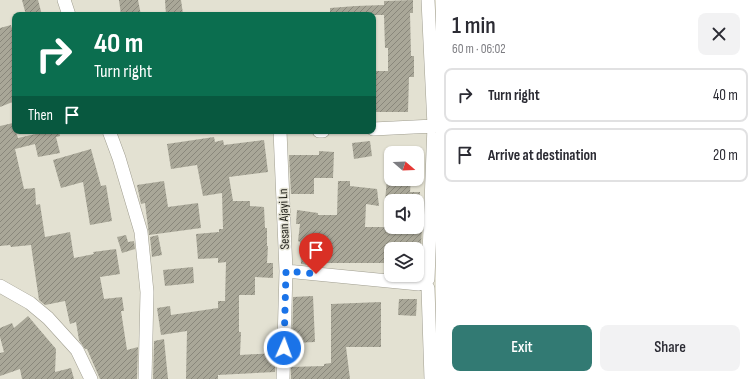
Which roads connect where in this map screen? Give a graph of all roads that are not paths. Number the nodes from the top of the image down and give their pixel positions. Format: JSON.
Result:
{"nodes":[{"id":1,"x":64,"y":0,"type":"edge"},
{"id":2,"x":428,"y":0,"type":"edge"},
{"id":3,"x":68,"y":12,"type":"edge"},
{"id":4,"x":434,"y":126,"type":"junction"},
{"id":5,"x":376,"y":129,"type":"edge"},
{"id":6,"x":110,"y":134,"type":"edge"},
{"id":7,"x":280,"y":134,"type":"edge"},
{"id":8,"x":286,"y":271,"type":"junction"},
{"id":9,"x":425,"y":284,"type":"junction"},
{"id":10,"x":0,"y":286,"type":"edge"},
{"id":11,"x":91,"y":379,"type":"edge"},
{"id":12,"x":145,"y":379,"type":"edge"},
{"id":13,"x":283,"y":379,"type":"edge"},
{"id":14,"x":431,"y":379,"type":"edge"}],
"edges":[{"from":1,"to":3,"type":"street"},
{"from":2,"to":4,"type":"street"},
{"from":4,"to":5,"type":"street"},
{"from":4,"to":9,"type":"street"},
{"from":6,"to":12,"type":"street"},
{"from":7,"to":8,"type":"street","name":"Sesan Ajayi Ln"},
{"from":8,"to":9,"type":"street"},
{"from":8,"to":13,"type":"street","name":"Sesan Ajayi Ln"},
{"from":9,"to":14,"type":"street"},
{"from":10,"to":11,"type":"street"}]}
